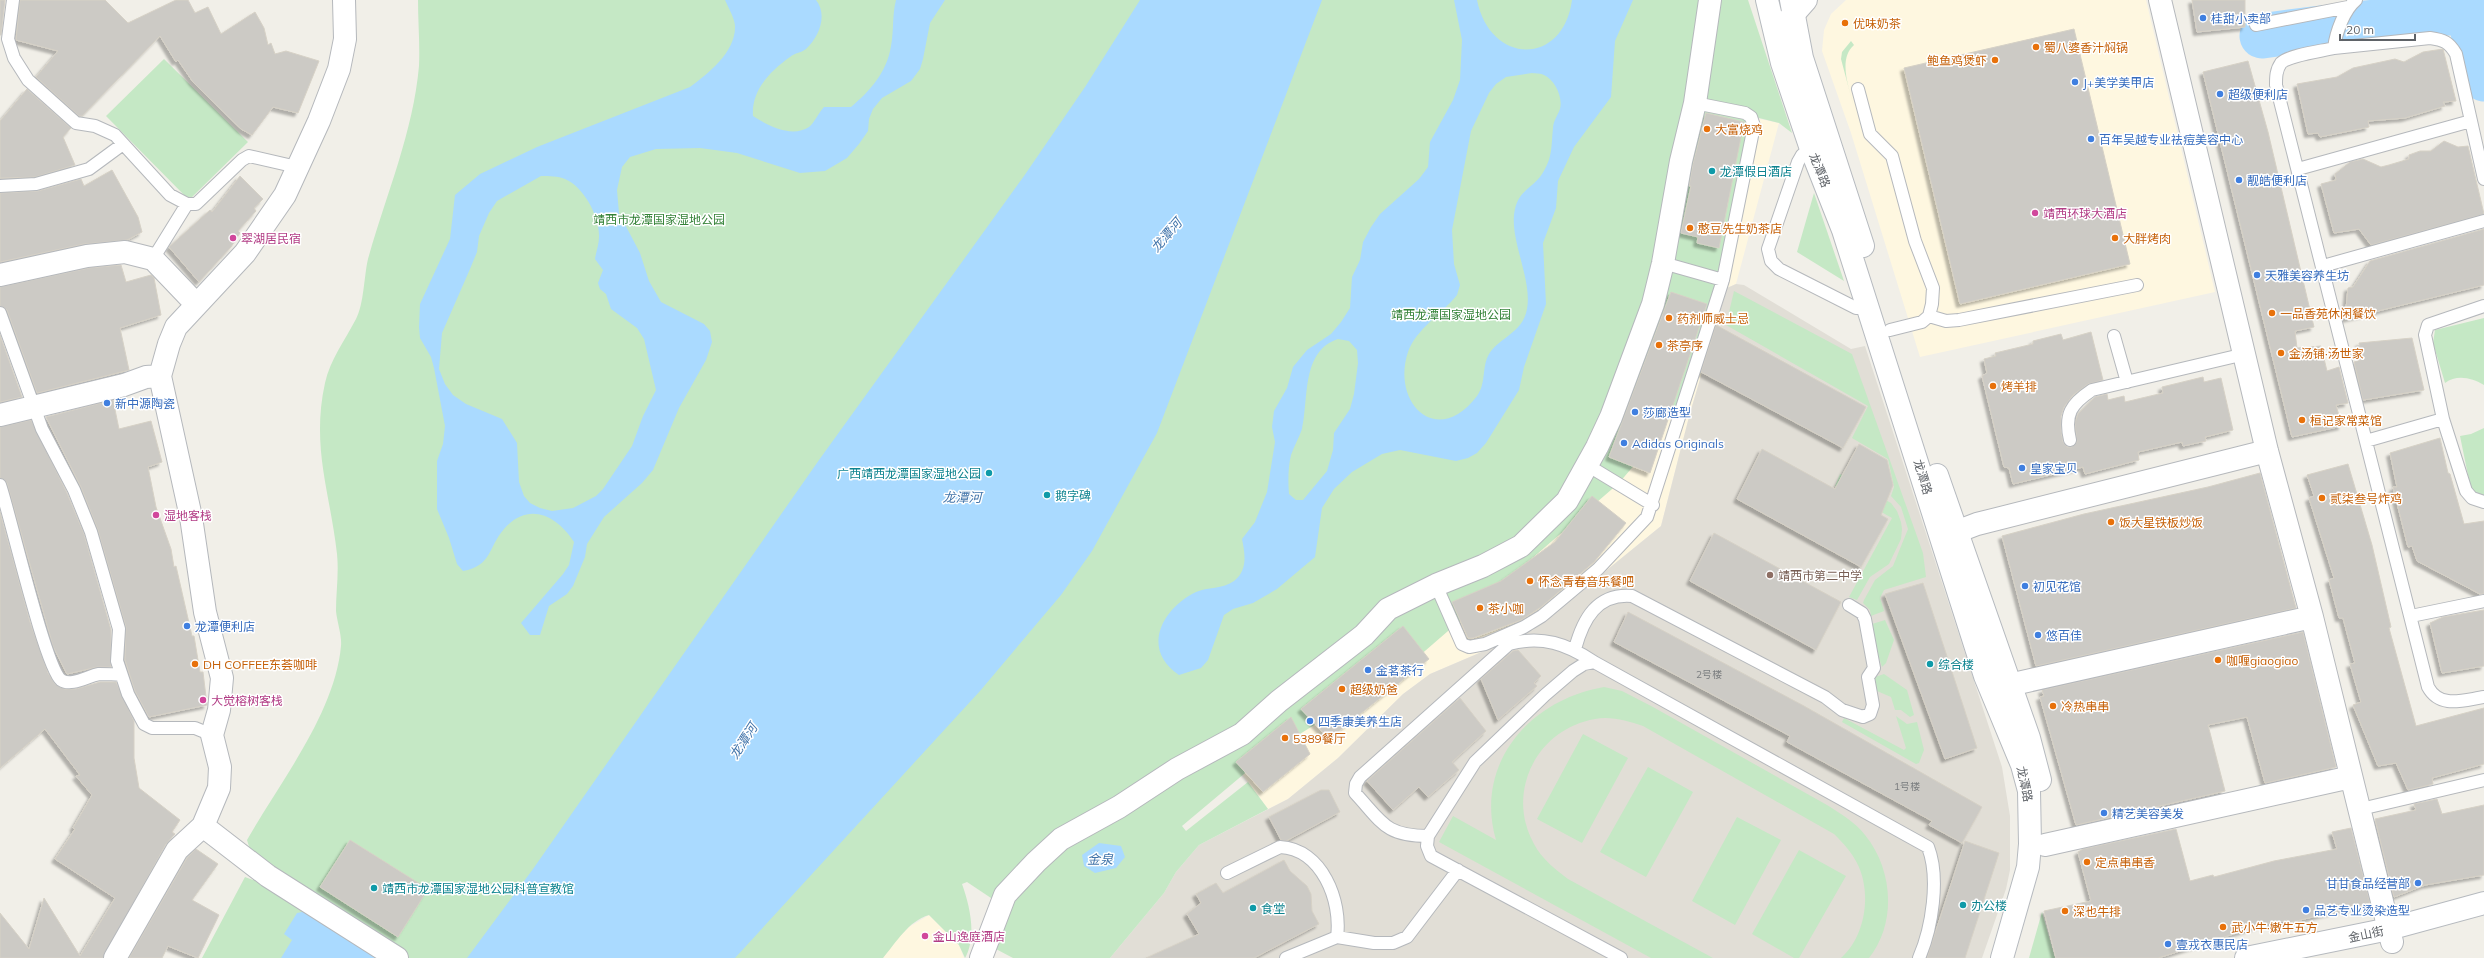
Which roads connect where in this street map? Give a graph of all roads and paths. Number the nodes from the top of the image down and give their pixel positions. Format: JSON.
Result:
{"nodes":[{"id":1,"x":13,"y":0,"type":"edge"},
{"id":2,"x":344,"y":0,"type":"edge"},
{"id":3,"x":1710,"y":0,"type":"edge"},
{"id":4,"x":1767,"y":0,"type":"edge"},
{"id":5,"x":2160,"y":0,"type":"edge"},
{"id":6,"x":2173,"y":0,"type":"edge"},
{"id":7,"x":2352,"y":4,"type":"edge"},
{"id":8,"x":1797,"y":5,"type":"edge"},
{"id":9,"x":2256,"y":25,"type":"dead end"},
{"id":10,"x":1775,"y":34,"type":"junction"},
{"id":11,"x":2334,"y":43,"type":"junction"},
{"id":12,"x":1858,"y":89,"type":"dead end"},
{"id":13,"x":1695,"y":103,"type":"junction"},
{"id":14,"x":2471,"y":121,"type":"junction"},
{"id":15,"x":123,"y":144,"type":"junction"},
{"id":16,"x":1811,"y":149,"type":"junction"},
{"id":17,"x":297,"y":167,"type":"junction"},
{"id":18,"x":2298,"y":169,"type":"junction"},
{"id":19,"x":2484,"y":179,"type":"edge"},
{"id":20,"x":0,"y":186,"type":"edge"},
{"id":21,"x":188,"y":204,"type":"junction"},
{"id":22,"x":2484,"y":221,"type":"edge"},
{"id":23,"x":153,"y":259,"type":"junction"},
{"id":24,"x":1663,"y":263,"type":"junction"},
{"id":25,"x":2323,"y":266,"type":"junction"},
{"id":26,"x":0,"y":275,"type":"edge"},
{"id":27,"x":1723,"y":280,"type":"junction"},
{"id":28,"x":2137,"y":285,"type":"dead end"},
{"id":29,"x":196,"y":304,"type":"junction"},
{"id":30,"x":2484,"y":306,"type":"edge"},
{"id":31,"x":1867,"y":308,"type":"junction"},
{"id":32,"x":0,"y":313,"type":"edge"},
{"id":33,"x":1929,"y":316,"type":"junction"},
{"id":34,"x":1890,"y":330,"type":"junction"},
{"id":35,"x":2114,"y":336,"type":"dead end"},
{"id":36,"x":2245,"y":354,"type":"junction"},
{"id":37,"x":160,"y":376,"type":"junction"},
{"id":38,"x":2127,"y":382,"type":"junction"},
{"id":39,"x":33,"y":407,"type":"junction"},
{"id":40,"x":0,"y":415,"type":"edge"},
{"id":41,"x":2443,"y":419,"type":"junction"},
{"id":42,"x":2070,"y":440,"type":"dead end"},
{"id":43,"x":2366,"y":441,"type":"junction"},
{"id":44,"x":2267,"y":451,"type":"junction"},
{"id":45,"x":1587,"y":465,"type":"junction"},
{"id":46,"x":0,"y":484,"type":"edge"},
{"id":47,"x":2484,"y":502,"type":"edge"},
{"id":48,"x":1653,"y":504,"type":"junction"},
{"id":49,"x":1956,"y":532,"type":"junction"},
{"id":50,"x":1436,"y":585,"type":"junction"},
{"id":51,"x":2484,"y":601,"type":"edge"},
{"id":52,"x":1849,"y":605,"type":"dead end"},
{"id":53,"x":2411,"y":616,"type":"junction"},
{"id":54,"x":2312,"y":617,"type":"junction"},
{"id":55,"x":1575,"y":650,"type":"junction"},
{"id":56,"x":1594,"y":662,"type":"junction"},
{"id":57,"x":120,"y":676,"type":"junction"},
{"id":58,"x":2009,"y":685,"type":"junction"},
{"id":59,"x":2484,"y":697,"type":"edge"},
{"id":60,"x":212,"y":735,"type":"junction"},
{"id":61,"x":2351,"y":777,"type":"junction"},
{"id":62,"x":2484,"y":780,"type":"edge"},
{"id":63,"x":2365,"y":808,"type":"junction"},
{"id":64,"x":203,"y":826,"type":"junction"},
{"id":65,"x":1428,"y":836,"type":"junction"},
{"id":66,"x":2045,"y":845,"type":"junction"},
{"id":67,"x":1458,"y":870,"type":"junction"},
{"id":68,"x":1227,"y":873,"type":"dead end"},
{"id":69,"x":2484,"y":903,"type":"edge"},
{"id":70,"x":2484,"y":918,"type":"edge"},
{"id":71,"x":2395,"y":935,"type":"junction"},
{"id":72,"x":1337,"y":936,"type":"junction"},
{"id":73,"x":114,"y":958,"type":"edge"},
{"id":74,"x":397,"y":958,"type":"edge"},
{"id":75,"x":981,"y":958,"type":"edge"},
{"id":76,"x":1286,"y":958,"type":"edge"},
{"id":77,"x":1621,"y":958,"type":"edge"},
{"id":78,"x":1919,"y":958,"type":"edge"},
{"id":79,"x":2002,"y":958,"type":"edge"},
{"id":80,"x":2015,"y":958,"type":"edge"},
{"id":81,"x":2246,"y":958,"type":"edge"},
{"id":82,"x":2324,"y":958,"type":"edge"}],
"edges":[{"from":1,"to":15,"type":"lane"},
{"from":2,"to":17,"type":"street"},
{"from":3,"to":13,"type":"street"},
{"from":4,"to":10,"type":"street","name":"龙潭路"},
{"from":5,"to":36,"type":"street"},
{"from":6,"to":63,"type":"street"},
{"from":7,"to":9,"type":"lane"},
{"from":7,"to":11,"type":"lane"},
{"from":8,"to":10,"type":"street"},
{"from":8,"to":34,"type":"street","name":"龙潭路"},
{"from":10,"to":16,"type":"street","name":"龙潭路"},
{"from":11,"to":14,"type":"lane"},
{"from":11,"to":18,"type":"lane"},
{"from":12,"to":33,"type":"lane"},
{"from":13,"to":24,"type":"street"},
{"from":13,"to":27,"type":"lane"},
{"from":14,"to":18,"type":"lane"},
{"from":14,"to":19,"type":"lane"},
{"from":15,"to":20,"type":"lane"},
{"from":15,"to":21,"type":"lane"},
{"from":16,"to":31,"type":"street","name":"龙潭路"},
{"from":16,"to":31,"type":"lane"},
{"from":17,"to":21,"type":"lane"},
{"from":17,"to":29,"type":"street"},
{"from":18,"to":25,"type":"lane"},
{"from":21,"to":23,"type":"lane"},
{"from":22,"to":25,"type":"lane"},
{"from":23,"to":26,"type":"street"},
{"from":23,"to":29,"type":"street"},
{"from":24,"to":27,"type":"lane"},
{"from":24,"to":45,"type":"street"},
{"from":25,"to":43,"type":"lane"},
{"from":27,"to":48,"type":"lane"},
{"from":28,"to":33,"type":"lane"},
{"from":29,"to":37,"type":"street"},
{"from":30,"to":41,"type":"lane"},
{"from":31,"to":79,"type":"street","name":"龙潭路"},
{"from":32,"to":39,"type":"lane"},
{"from":33,"to":34,"type":"lane"},
{"from":34,"to":49,"type":"street","name":"龙潭路"},
{"from":35,"to":38,"type":"lane"},
{"from":36,"to":38,"type":"lane"},
{"from":36,"to":44,"type":"street"},
{"from":37,"to":39,"type":"street"},
{"from":37,"to":60,"type":"street"},
{"from":38,"to":42,"type":"lane"},
{"from":39,"to":40,"type":"street"},
{"from":39,"to":57,"type":"lane"},
{"from":41,"to":43,"type":"lane"},
{"from":41,"to":47,"type":"lane"},
{"from":43,"to":53,"type":"lane"},
{"from":44,"to":49,"type":"street"},
{"from":44,"to":54,"type":"street"},
{"from":45,"to":48,"type":"lane"},
{"from":45,"to":50,"type":"street"},
{"from":46,"to":57,"type":"lane"},
{"from":48,"to":50,"type":"lane"},
{"from":49,"to":58,"type":"street","name":"龙潭路"},
{"from":50,"to":75,"type":"street"},
{"from":51,"to":53,"type":"lane"},
{"from":52,"to":55,"type":"lane"},
{"from":53,"to":59,"type":"lane"},
{"from":54,"to":58,"type":"street"},
{"from":54,"to":61,"type":"street"},
{"from":55,"to":56,"type":"lane"},
{"from":55,"to":65,"type":"lane"},
{"from":56,"to":65,"type":"lane"},
{"from":56,"to":78,"type":"lane"},
{"from":57,"to":60,"type":"lane"},
{"from":58,"to":66,"type":"street","name":"龙潭路"},
{"from":60,"to":64,"type":"street"},
{"from":61,"to":66,"type":"street"},
{"from":61,"to":71,"type":"street"},
{"from":62,"to":63,"type":"lane"},
{"from":63,"to":71,"type":"street"},
{"from":64,"to":73,"type":"street"},
{"from":64,"to":74,"type":"street"},
{"from":65,"to":67,"type":"lane"},
{"from":66,"to":80,"type":"street","name":"龙潭路"},
{"from":67,"to":72,"type":"lane"},
{"from":67,"to":77,"type":"lane"},
{"from":68,"to":72,"type":"lane"},
{"from":69,"to":71,"type":"street","name":"金山街"},
{"from":70,"to":71,"type":"street","name":"金山街"},
{"from":71,"to":81,"type":"street","name":"金山街"},
{"from":71,"to":82,"type":"street","name":"金山街"},
{"from":72,"to":76,"type":"lane"}]}
